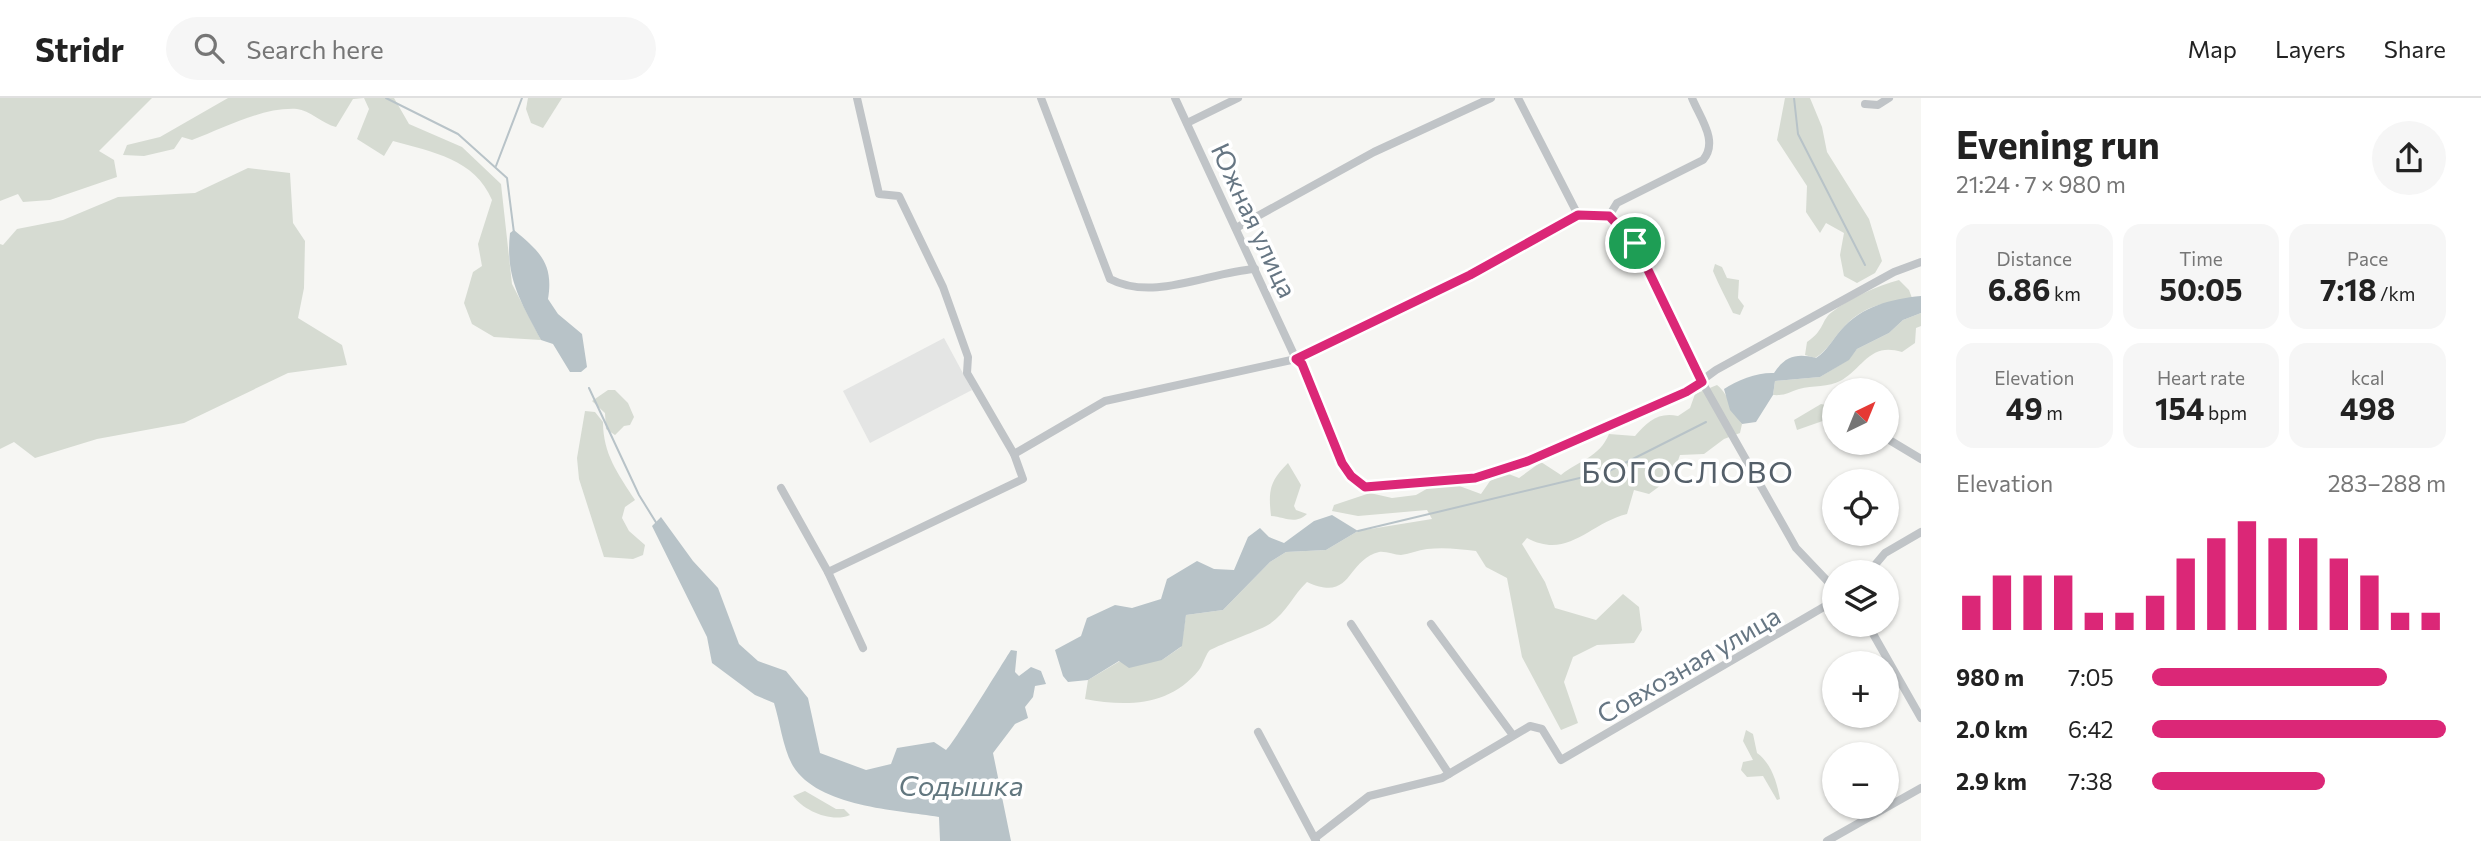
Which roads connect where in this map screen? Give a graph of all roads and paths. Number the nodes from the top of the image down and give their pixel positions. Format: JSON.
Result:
{"nodes":[{"id":1,"x":856,"y":98,"type":"edge"},
{"id":2,"x":1041,"y":98,"type":"edge"},
{"id":3,"x":1175,"y":98,"type":"edge"},
{"id":4,"x":1238,"y":98,"type":"edge"},
{"id":5,"x":1491,"y":98,"type":"edge"},
{"id":6,"x":1518,"y":98,"type":"edge"},
{"id":7,"x":1692,"y":98,"type":"edge"},
{"id":8,"x":1889,"y":98,"type":"edge"},
{"id":9,"x":1865,"y":104,"type":"dead end"},
{"id":10,"x":1187,"y":122,"type":"junction"},
{"id":11,"x":1578,"y":215,"type":"junction"},
{"id":12,"x":1609,"y":216,"type":"junction"},
{"id":13,"x":1236,"y":228,"type":"junction"},
{"id":14,"x":1921,"y":261,"type":"edge"},
{"id":15,"x":1255,"y":269,"type":"junction"},
{"id":16,"x":1296,"y":359,"type":"junction"},
{"id":17,"x":1702,"y":382,"type":"junction"},
{"id":18,"x":1899,"y":446,"type":"edge"},
{"id":19,"x":1014,"y":454,"type":"junction"},
{"id":20,"x":1921,"y":459,"type":"edge"},
{"id":21,"x":781,"y":488,"type":"dead end"},
{"id":22,"x":1921,"y":532,"type":"edge"},
{"id":23,"x":1880,"y":560,"type":"edge"},
{"id":24,"x":828,"y":572,"type":"junction"},
{"id":25,"x":1822,"y":575,"type":"edge"},
{"id":26,"x":1822,"y":608,"type":"edge"},
{"id":27,"x":1351,"y":624,"type":"dead end"},
{"id":28,"x":1431,"y":624,"type":"dead end"},
{"id":29,"x":1875,"y":637,"type":"edge"},
{"id":30,"x":863,"y":648,"type":"dead end"},
{"id":31,"x":1921,"y":718,"type":"edge"},
{"id":32,"x":1258,"y":732,"type":"dead end"},
{"id":33,"x":1512,"y":734,"type":"junction"},
{"id":34,"x":1449,"y":774,"type":"junction"},
{"id":35,"x":1921,"y":788,"type":"edge"},
{"id":36,"x":1315,"y":839,"type":"edge"},
{"id":37,"x":1827,"y":841,"type":"edge"}],
"edges":[{"from":1,"to":19,"type":"street"},
{"from":2,"to":15,"type":"street"},
{"from":3,"to":10,"type":"street","name":"Южная улица"},
{"from":4,"to":10,"type":"street"},
{"from":5,"to":13,"type":"street"},
{"from":6,"to":11,"type":"street"},
{"from":7,"to":12,"type":"street"},
{"from":8,"to":9,"type":"street"},
{"from":10,"to":13,"type":"street","name":"Южная улица"},
{"from":11,"to":12,"type":"street"},
{"from":11,"to":16,"type":"street"},
{"from":12,"to":17,"type":"street"},
{"from":13,"to":15,"type":"street","name":"Южная улица"},
{"from":14,"to":17,"type":"street"},
{"from":15,"to":16,"type":"street","name":"Южная улица"},
{"from":16,"to":17,"type":"street","name":"Южная улица"},
{"from":16,"to":19,"type":"street"},
{"from":17,"to":25,"type":"street"},
{"from":18,"to":20,"type":"street"},
{"from":19,"to":24,"type":"street"},
{"from":21,"to":24,"type":"street"},
{"from":22,"to":23,"type":"street"},
{"from":24,"to":30,"type":"street"},
{"from":26,"to":33,"type":"street","name":"Совхозная улица"},
{"from":27,"to":34,"type":"street"},
{"from":28,"to":33,"type":"street"},
{"from":29,"to":31,"type":"street"},
{"from":32,"to":36,"type":"street"},
{"from":33,"to":34,"type":"street"},
{"from":34,"to":36,"type":"street"},
{"from":35,"to":37,"type":"street"}]}
